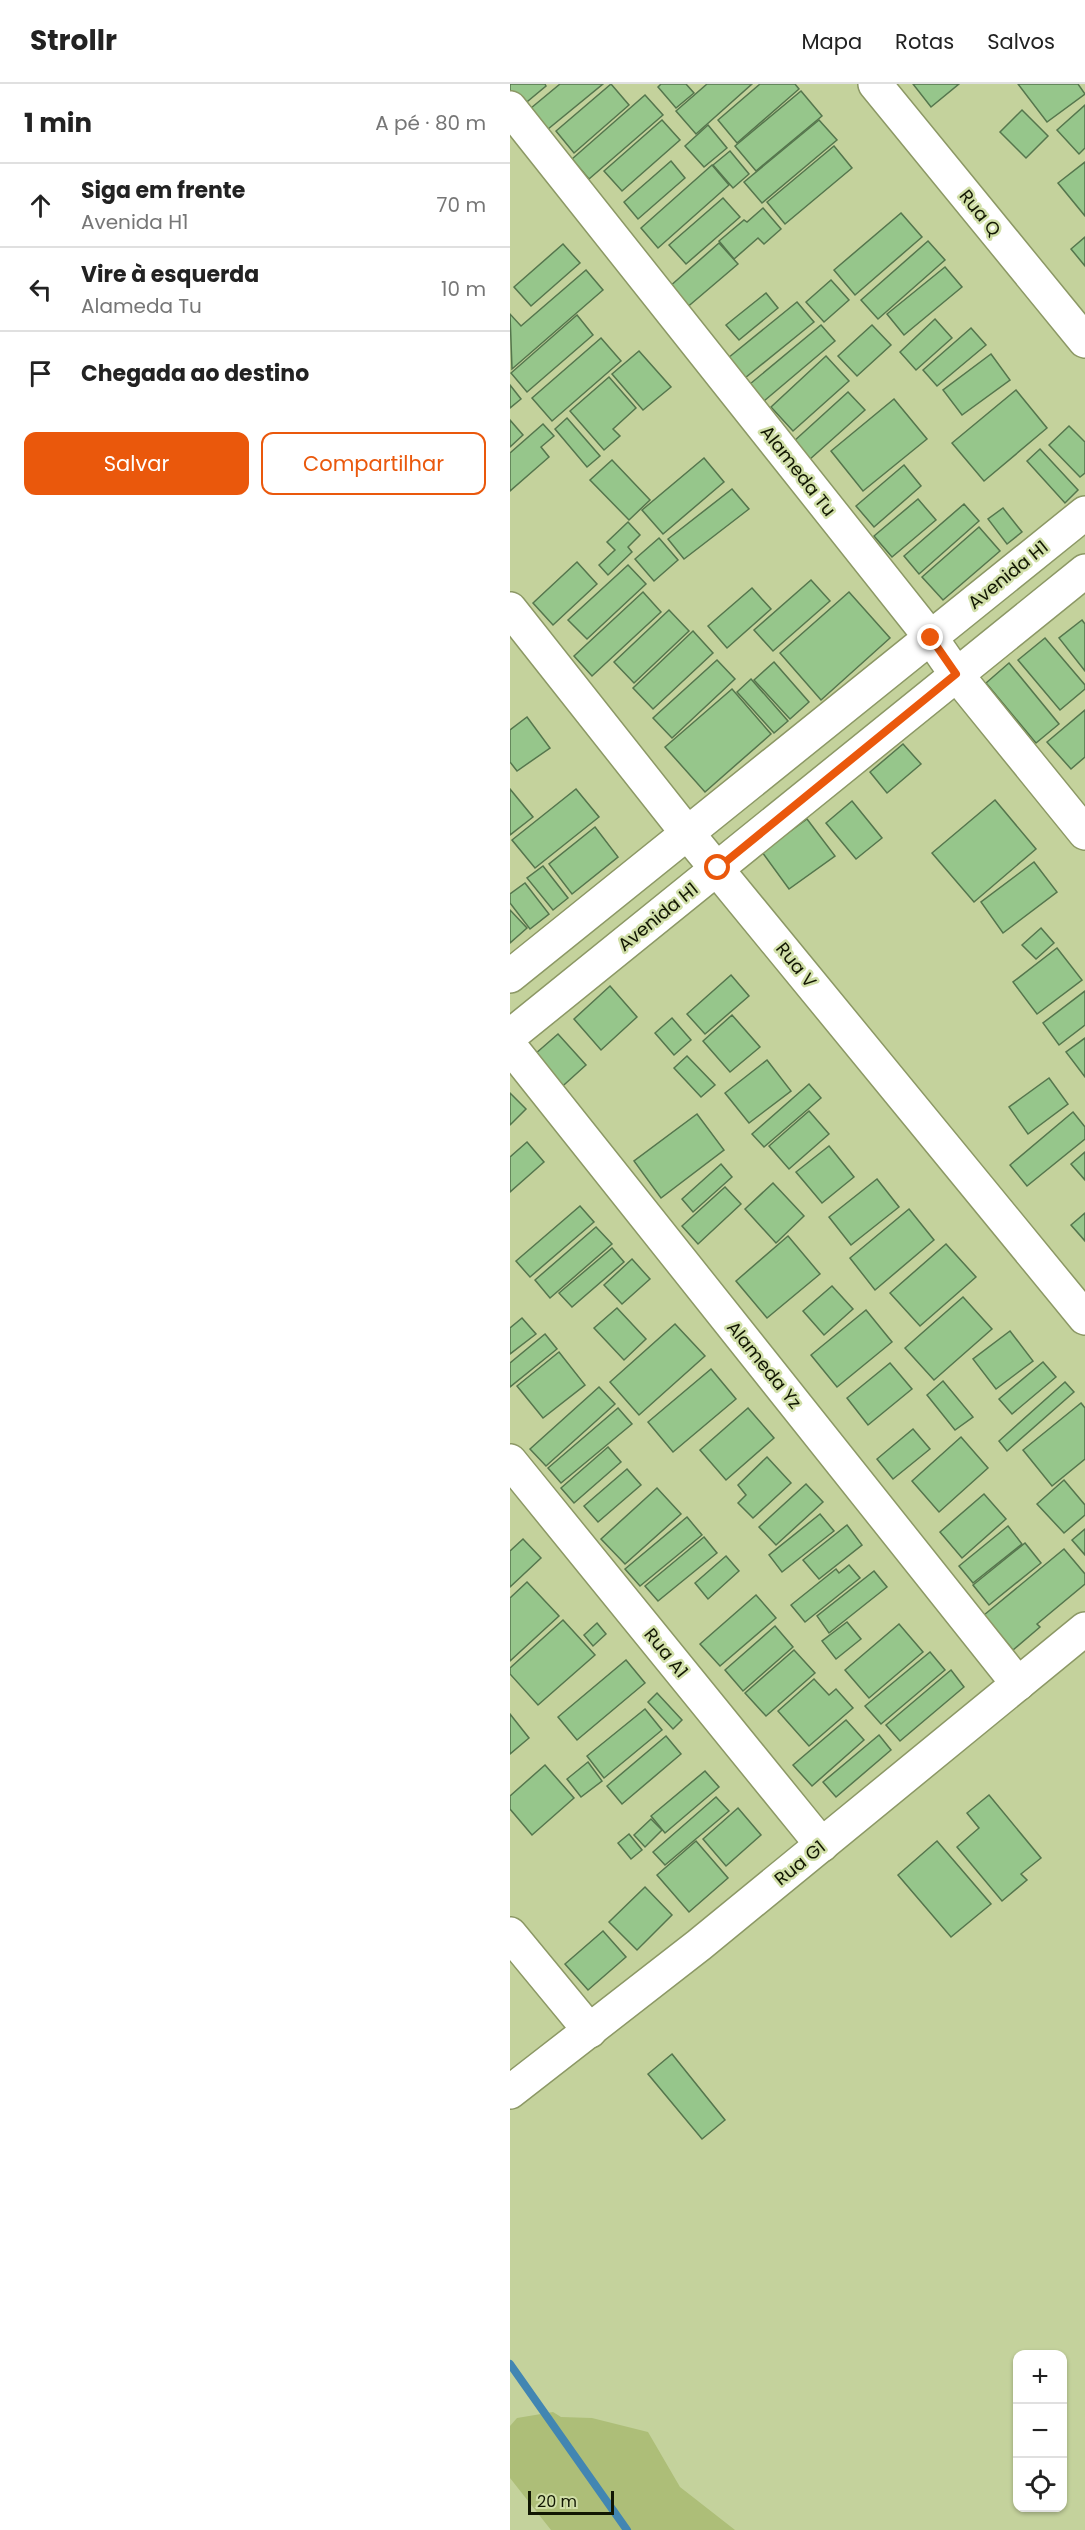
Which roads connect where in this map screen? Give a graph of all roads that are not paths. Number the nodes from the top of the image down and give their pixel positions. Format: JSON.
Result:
{"nodes":[{"id":1,"x":875,"y":84,"type":"edge"},
{"id":2,"x":510,"y":108,"type":"edge"},
{"id":3,"x":1085,"y":341,"type":"edge"},
{"id":4,"x":1085,"y":513,"type":"edge"},
{"id":5,"x":1085,"y":571,"type":"edge"},
{"id":6,"x":510,"y":609,"type":"edge"},
{"id":7,"x":931,"y":638,"type":"junction"},
{"id":8,"x":956,"y":674,"type":"junction"},
{"id":9,"x":1085,"y":833,"type":"edge"},
{"id":10,"x":688,"y":834,"type":"junction"},
{"id":11,"x":718,"y":868,"type":"junction"},
{"id":12,"x":510,"y":976,"type":"edge"},
{"id":13,"x":510,"y":1036,"type":"edge"},
{"id":14,"x":510,"y":1046,"type":"edge"},
{"id":15,"x":1085,"y":1318,"type":"edge"},
{"id":16,"x":510,"y":1461,"type":"edge"},
{"id":17,"x":1085,"y":1629,"type":"edge"},
{"id":18,"x":1018,"y":1684,"type":"junction"},
{"id":19,"x":822,"y":1845,"type":"junction"},
{"id":20,"x":510,"y":1934,"type":"edge"},
{"id":21,"x":590,"y":2031,"type":"junction"},
{"id":22,"x":510,"y":2092,"type":"edge"}],
"edges":[{"from":1,"to":3,"type":"street","name":"Rua Q"},
{"from":2,"to":7,"type":"street","name":"Alameda Tu"},
{"from":4,"to":7,"type":"street","name":"Avenida H1"},
{"from":5,"to":8,"type":"street","name":"Avenida H1"},
{"from":6,"to":10,"type":"street","name":"Rua V"},
{"from":7,"to":8,"type":"street","name":"Alameda Tu"},
{"from":7,"to":10,"type":"street","name":"Avenida H1"},
{"from":8,"to":9,"type":"street","name":"Alameda Tu"},
{"from":8,"to":11,"type":"street","name":"Avenida H1"},
{"from":10,"to":11,"type":"street","name":"Rua V"},
{"from":10,"to":12,"type":"street","name":"Avenida H1"},
{"from":11,"to":13,"type":"street","name":"Avenida H1"},
{"from":11,"to":15,"type":"street","name":"Rua V"},
{"from":14,"to":18,"type":"street","name":"Alameda Yz"},
{"from":16,"to":19,"type":"street","name":"Rua A1"},
{"from":17,"to":18,"type":"street","name":"Rua G1"},
{"from":18,"to":19,"type":"street","name":"Rua G1"},
{"from":19,"to":21,"type":"street","name":"Rua G1"},
{"from":20,"to":21,"type":"street"},
{"from":21,"to":22,"type":"street","name":"Rua G1"}]}
